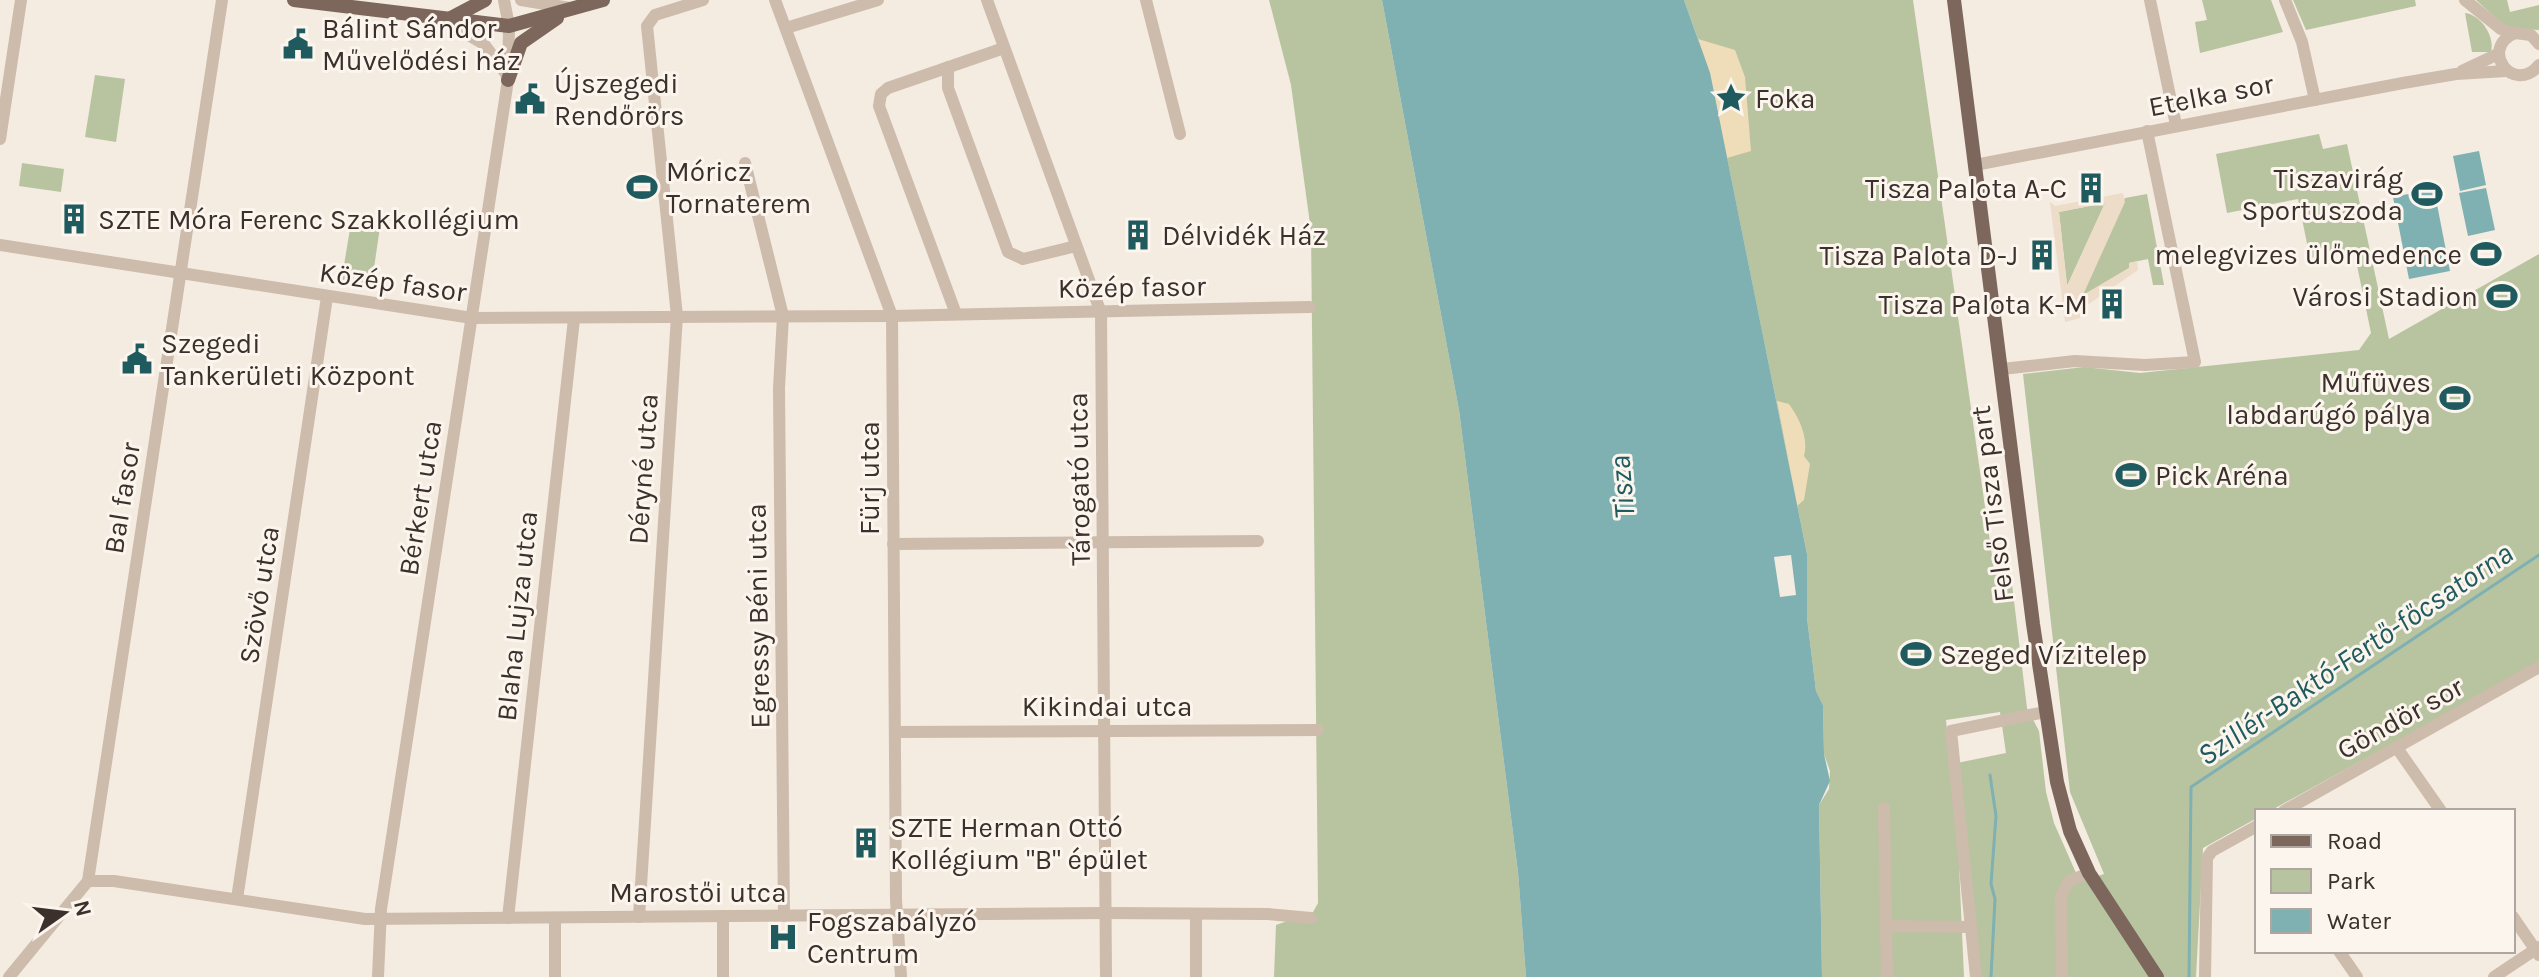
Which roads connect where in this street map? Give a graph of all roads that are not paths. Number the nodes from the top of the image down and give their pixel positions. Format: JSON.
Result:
{"nodes":[{"id":1,"x":21,"y":0,"type":"edge"},
{"id":2,"x":222,"y":0,"type":"edge"},
{"id":3,"x":294,"y":0,"type":"edge"},
{"id":4,"x":485,"y":0,"type":"edge"},
{"id":5,"x":504,"y":0,"type":"edge"},
{"id":6,"x":521,"y":0,"type":"edge"},
{"id":7,"x":603,"y":0,"type":"edge"},
{"id":8,"x":703,"y":0,"type":"edge"},
{"id":9,"x":775,"y":0,"type":"edge"},
{"id":10,"x":878,"y":0,"type":"edge"},
{"id":11,"x":987,"y":0,"type":"edge"},
{"id":12,"x":1146,"y":0,"type":"edge"},
{"id":13,"x":1954,"y":0,"type":"edge"},
{"id":14,"x":2150,"y":0,"type":"edge"},
{"id":15,"x":2285,"y":0,"type":"edge"},
{"id":16,"x":2465,"y":0,"type":"edge"},
{"id":17,"x":573,"y":8,"type":"junction"},
{"id":18,"x":2482,"y":15,"type":"junction"},
{"id":19,"x":443,"y":20,"type":"junction"},
{"id":20,"x":509,"y":26,"type":"junction"},
{"id":21,"x":786,"y":28,"type":"junction"},
{"id":22,"x":2515,"y":33,"type":"junction"},
{"id":23,"x":2536,"y":37,"type":"edge"},
{"id":24,"x":1004,"y":48,"type":"junction"},
{"id":25,"x":2498,"y":51,"type":"junction"},
{"id":26,"x":2539,"y":65,"type":"edge"},
{"id":27,"x":948,"y":67,"type":"junction"},
{"id":28,"x":2506,"y":71,"type":"junction"},
{"id":29,"x":2456,"y":74,"type":"junction"},
{"id":30,"x":508,"y":80,"type":"junction"},
{"id":31,"x":2315,"y":100,"type":"junction"},
{"id":32,"x":2176,"y":125,"type":"junction"},
{"id":33,"x":2147,"y":131,"type":"junction"},
{"id":34,"x":1180,"y":134,"type":"dead end"},
{"id":35,"x":0,"y":139,"type":"edge"},
{"id":36,"x":745,"y":163,"type":"dead end"},
{"id":37,"x":1975,"y":165,"type":"junction"},
{"id":38,"x":0,"y":245,"type":"edge"},
{"id":39,"x":1076,"y":246,"type":"junction"},
{"id":40,"x":180,"y":273,"type":"junction"},
{"id":41,"x":327,"y":297,"type":"junction"},
{"id":42,"x":1310,"y":307,"type":"dead end"},
{"id":43,"x":1101,"y":313,"type":"junction"},
{"id":44,"x":956,"y":314,"type":"junction"},
{"id":45,"x":677,"y":316,"type":"junction"},
{"id":46,"x":783,"y":316,"type":"junction"},
{"id":47,"x":892,"y":316,"type":"junction"},
{"id":48,"x":472,"y":318,"type":"junction"},
{"id":49,"x":574,"y":319,"type":"junction"},
{"id":50,"x":2002,"y":369,"type":"junction"},
{"id":51,"x":1258,"y":541,"type":"dead end"},
{"id":52,"x":1104,"y":543,"type":"junction"},
{"id":53,"x":893,"y":544,"type":"junction"},
{"id":54,"x":2539,"y":667,"type":"edge"},
{"id":55,"x":2045,"y":712,"type":"junction"},
{"id":56,"x":1105,"y":730,"type":"junction"},
{"id":57,"x":1318,"y":730,"type":"dead end"},
{"id":58,"x":895,"y":732,"type":"junction"},
{"id":59,"x":2397,"y":748,"type":"junction"},
{"id":60,"x":1884,"y":808,"type":"dead end"},
{"id":61,"x":2288,"y":809,"type":"edge"},
{"id":62,"x":2440,"y":809,"type":"edge"},
{"id":63,"x":2255,"y":829,"type":"edge"},
{"id":64,"x":2089,"y":873,"type":"junction"},
{"id":65,"x":88,"y":881,"type":"junction"},
{"id":66,"x":237,"y":899,"type":"junction"},
{"id":67,"x":1106,"y":913,"type":"junction"},
{"id":68,"x":1196,"y":914,"type":"junction"},
{"id":69,"x":723,"y":916,"type":"junction"},
{"id":70,"x":784,"y":916,"type":"junction"},
{"id":71,"x":897,"y":916,"type":"junction"},
{"id":72,"x":639,"y":917,"type":"junction"},
{"id":73,"x":508,"y":918,"type":"junction"},
{"id":74,"x":555,"y":918,"type":"junction"},
{"id":75,"x":1311,"y":918,"type":"dead end"},
{"id":76,"x":380,"y":919,"type":"junction"},
{"id":77,"x":2515,"y":920,"type":"edge"},
{"id":78,"x":1886,"y":926,"type":"junction"},
{"id":79,"x":1971,"y":927,"type":"junction"},
{"id":80,"x":2538,"y":951,"type":"edge"},
{"id":81,"x":2340,"y":953,"type":"edge"},
{"id":82,"x":4,"y":976,"type":"edge"},
{"id":83,"x":378,"y":977,"type":"edge"},
{"id":84,"x":555,"y":977,"type":"edge"},
{"id":85,"x":723,"y":977,"type":"edge"},
{"id":86,"x":901,"y":977,"type":"edge"},
{"id":87,"x":1106,"y":977,"type":"edge"},
{"id":88,"x":1196,"y":977,"type":"edge"},
{"id":89,"x":1887,"y":977,"type":"edge"},
{"id":90,"x":1976,"y":977,"type":"edge"},
{"id":91,"x":2062,"y":977,"type":"edge"},
{"id":92,"x":2157,"y":977,"type":"edge"},
{"id":93,"x":2205,"y":977,"type":"edge"},
{"id":94,"x":2357,"y":977,"type":"edge"},
{"id":95,"x":2494,"y":977,"type":"edge"}],
"edges":[{"from":1,"to":35,"type":"street"},
{"from":2,"to":40,"type":"street","name":"Bal fasor"},
{"from":3,"to":19,"type":"main road"},
{"from":4,"to":19,"type":"main road"},
{"from":5,"to":20,"type":"street","name":"Bérkert utca"},
{"from":6,"to":17,"type":"street"},
{"from":7,"to":17,"type":"main road"},
{"from":8,"to":45,"type":"street","name":"Déryné utca"},
{"from":9,"to":21,"type":"street","name":"Fürj utca"},
{"from":10,"to":21,"type":"street"},
{"from":11,"to":24,"type":"street","name":"Tárogató utca"},
{"from":12,"to":34,"type":"street"},
{"from":13,"to":37,"type":"main road","name":"Felső Tisza part"},
{"from":14,"to":32,"type":"street"},
{"from":15,"to":31,"type":"street"},
{"from":16,"to":18,"type":"street"},
{"from":17,"to":20,"type":"main road"},
{"from":17,"to":30,"type":"main road"},
{"from":18,"to":22,"type":"street"},
{"from":18,"to":25,"type":"street"},
{"from":19,"to":20,"type":"main road"},
{"from":19,"to":30,"type":"street"},
{"from":20,"to":30,"type":"street","name":"Bérkert utca"},
{"from":21,"to":47,"type":"street","name":"Fürj utca"},
{"from":22,"to":23,"type":"street"},
{"from":22,"to":25,"type":"street","name":"Etelka sor"},
{"from":24,"to":27,"type":"street"},
{"from":24,"to":39,"type":"street","name":"Tárogató utca"},
{"from":25,"to":28,"type":"street"},
{"from":25,"to":29,"type":"street","name":"Etelka sor"},
{"from":26,"to":28,"type":"street","name":"Etelka sor"},
{"from":27,"to":39,"type":"street","name":"Közép fasor"},
{"from":27,"to":44,"type":"street"},
{"from":28,"to":29,"type":"street","name":"Etelka sor"},
{"from":29,"to":31,"type":"street","name":"Etelka sor"},
{"from":30,"to":48,"type":"street","name":"Bérkert utca"},
{"from":31,"to":32,"type":"street","name":"Etelka sor"},
{"from":32,"to":33,"type":"street","name":"Etelka sor"},
{"from":33,"to":37,"type":"street","name":"Etelka sor"},
{"from":33,"to":50,"type":"street"},
{"from":36,"to":46,"type":"street"},
{"from":37,"to":50,"type":"main road","name":"Felső Tisza part"},
{"from":38,"to":40,"type":"street","name":"Közép fasor"},
{"from":39,"to":43,"type":"street","name":"Tárogató utca"},
{"from":40,"to":41,"type":"street","name":"Közép fasor"},
{"from":40,"to":65,"type":"street","name":"Bal fasor"},
{"from":41,"to":48,"type":"street","name":"Közép fasor"},
{"from":41,"to":66,"type":"street","name":"Szövő utca"},
{"from":42,"to":43,"type":"street","name":"Közép fasor"},
{"from":43,"to":44,"type":"street","name":"Közép fasor"},
{"from":43,"to":52,"type":"street","name":"Tárogató utca"},
{"from":44,"to":47,"type":"street","name":"Közép fasor"},
{"from":45,"to":46,"type":"street","name":"Közép fasor"},
{"from":45,"to":49,"type":"street","name":"Közép fasor"},
{"from":45,"to":72,"type":"street","name":"Déryné utca"},
{"from":46,"to":47,"type":"street","name":"Közép fasor"},
{"from":46,"to":70,"type":"street","name":"Egressy Béni utca"},
{"from":47,"to":53,"type":"street","name":"Fürj utca"},
{"from":48,"to":49,"type":"street","name":"Közép fasor"},
{"from":48,"to":76,"type":"street","name":"Bérkert utca"},
{"from":49,"to":73,"type":"street","name":"Blaha Lujza utca"},
{"from":50,"to":55,"type":"main road","name":"Felső Tisza part"},
{"from":51,"to":52,"type":"street"},
{"from":52,"to":53,"type":"street"},
{"from":52,"to":56,"type":"street","name":"Tárogató utca"},
{"from":53,"to":58,"type":"street","name":"Fürj utca"},
{"from":54,"to":59,"type":"street","name":"Göndör sor"},
{"from":55,"to":64,"type":"main road","name":"Felső Tisza part"},
{"from":55,"to":79,"type":"street"},
{"from":56,"to":57,"type":"street","name":"Kikindai utca"},
{"from":56,"to":58,"type":"street","name":"Kikindai utca"},
{"from":56,"to":67,"type":"street","name":"Tárogató utca"},
{"from":58,"to":71,"type":"street","name":"Fürj utca"},
{"from":59,"to":61,"type":"street","name":"Göndör sor"},
{"from":59,"to":62,"type":"street"},
{"from":60,"to":78,"type":"street"},
{"from":63,"to":93,"type":"street"},
{"from":64,"to":91,"type":"street"},
{"from":64,"to":92,"type":"main road","name":"Felső Tisza part"},
{"from":65,"to":66,"type":"street","name":"Marostői utca"},
{"from":65,"to":82,"type":"street"},
{"from":66,"to":76,"type":"street","name":"Marostői utca"},
{"from":67,"to":68,"type":"street","name":"Marostői utca"},
{"from":67,"to":71,"type":"street","name":"Marostői utca"},
{"from":67,"to":87,"type":"street","name":"Tárogató utca"},
{"from":68,"to":75,"type":"street","name":"Marostői utca"},
{"from":68,"to":88,"type":"street"},
{"from":69,"to":70,"type":"street","name":"Marostői utca"},
{"from":69,"to":72,"type":"street","name":"Marostői utca"},
{"from":69,"to":85,"type":"street"},
{"from":70,"to":71,"type":"street","name":"Marostői utca"},
{"from":71,"to":86,"type":"street","name":"Fürj utca"},
{"from":72,"to":74,"type":"street","name":"Marostői utca"},
{"from":73,"to":74,"type":"street","name":"Marostői utca"},
{"from":73,"to":76,"type":"street","name":"Marostői utca"},
{"from":74,"to":84,"type":"street"},
{"from":76,"to":83,"type":"street","name":"Bérkert utca"},
{"from":77,"to":80,"type":"street"},
{"from":78,"to":79,"type":"street"},
{"from":78,"to":89,"type":"street"},
{"from":79,"to":90,"type":"street"},
{"from":80,"to":95,"type":"street"},
{"from":81,"to":94,"type":"street"}]}
